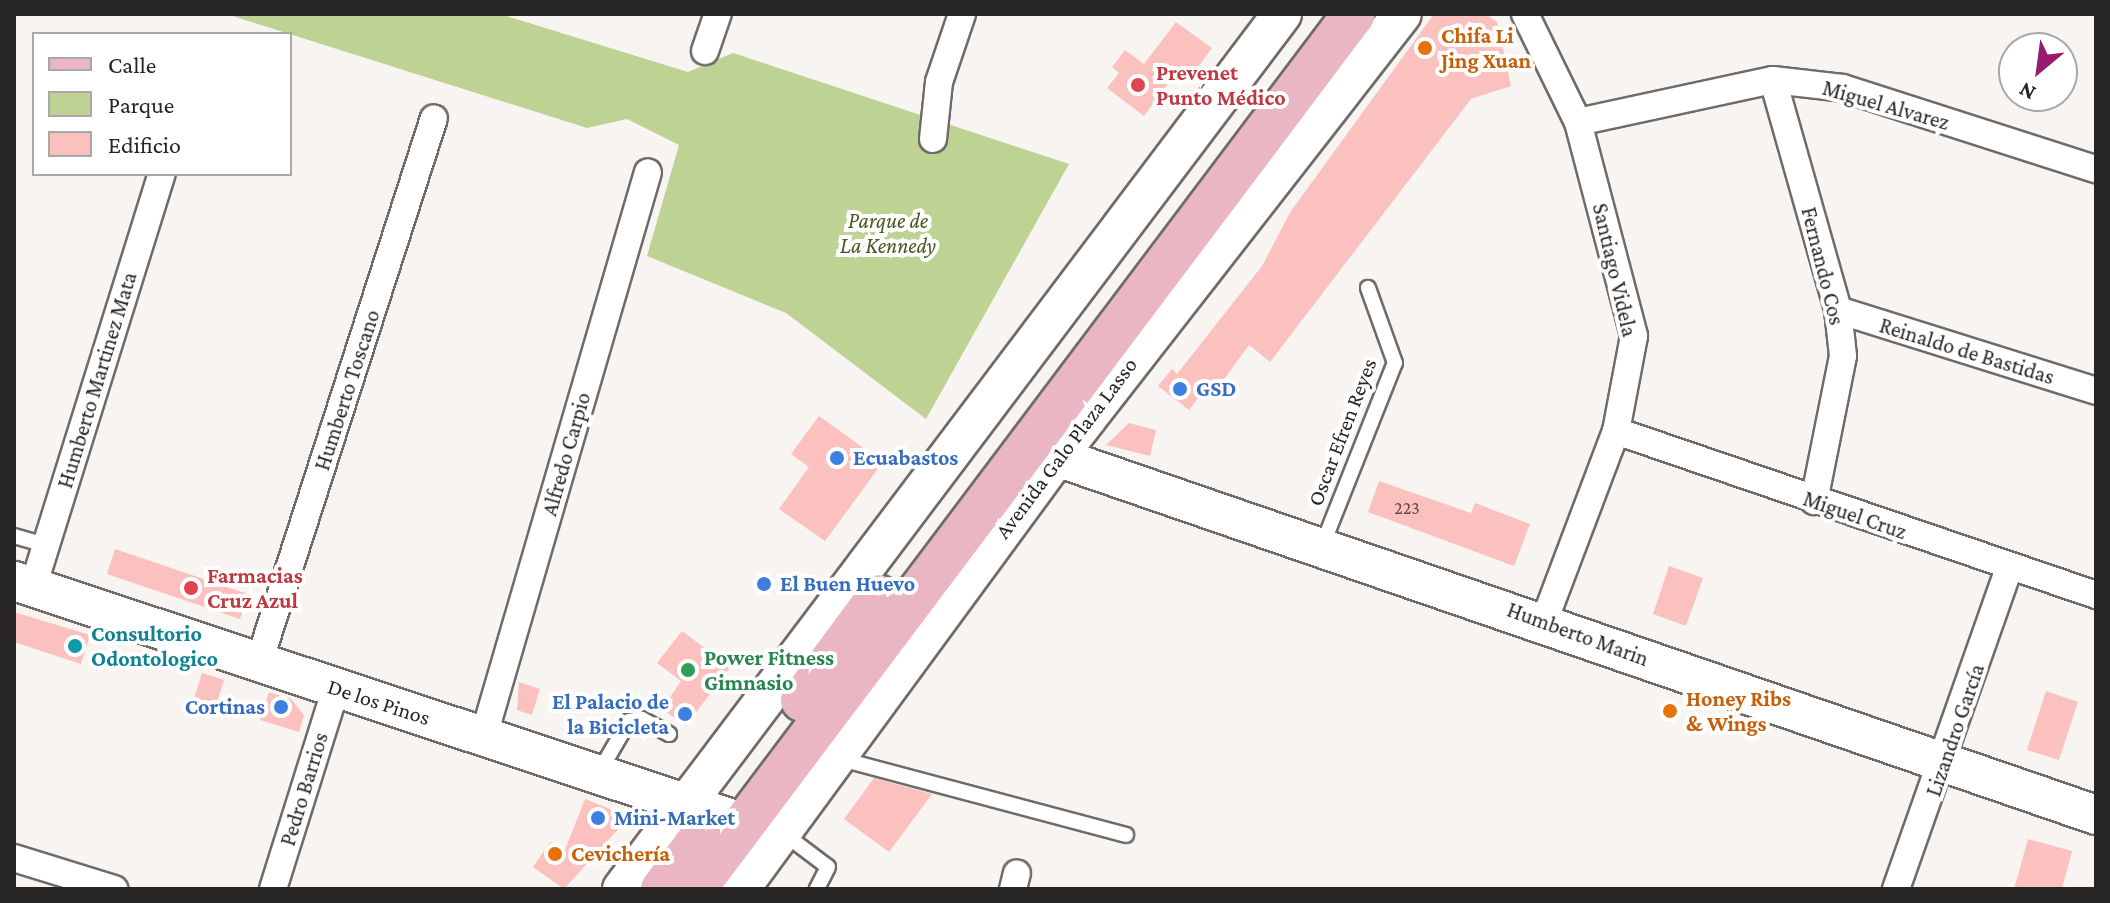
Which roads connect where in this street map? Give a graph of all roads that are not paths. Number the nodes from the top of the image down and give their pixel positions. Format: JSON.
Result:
{"nodes":[{"id":1,"x":718,"y":14,"type":"edge"},
{"id":2,"x":962,"y":14,"type":"edge"},
{"id":3,"x":1282,"y":14,"type":"edge"},
{"id":4,"x":1319,"y":14,"type":"edge"},
{"id":5,"x":1354,"y":14,"type":"edge"},
{"id":6,"x":1402,"y":14,"type":"edge"},
{"id":7,"x":1525,"y":14,"type":"edge"},
{"id":8,"x":705,"y":51,"type":"dead end"},
{"id":9,"x":1773,"y":80,"type":"junction"},
{"id":10,"x":434,"y":118,"type":"dead end"},
{"id":11,"x":1578,"y":122,"type":"junction"},
{"id":12,"x":933,"y":139,"type":"dead end"},
{"id":13,"x":2096,"y":169,"type":"edge"},
{"id":14,"x":648,"y":172,"type":"dead end"},
{"id":15,"x":161,"y":176,"type":"edge"},
{"id":16,"x":1368,"y":288,"type":"dead end"},
{"id":17,"x":1838,"y":310,"type":"junction"},
{"id":18,"x":2096,"y":391,"type":"edge"},
{"id":19,"x":1616,"y":431,"type":"junction"},
{"id":20,"x":1057,"y":457,"type":"junction"},
{"id":21,"x":1814,"y":501,"type":"junction"},
{"id":22,"x":14,"y":536,"type":"edge"},
{"id":23,"x":45,"y":545,"type":"junction"},
{"id":24,"x":1322,"y":546,"type":"junction"},
{"id":25,"x":2009,"y":569,"type":"junction"},
{"id":26,"x":24,"y":584,"type":"edge"},
{"id":27,"x":2096,"y":595,"type":"edge"},
{"id":28,"x":1544,"y":622,"type":"junction"},
{"id":29,"x":259,"y":662,"type":"junction"},
{"id":30,"x":336,"y":688,"type":"junction"},
{"id":31,"x":669,"y":734,"type":"dead end"},
{"id":32,"x":484,"y":735,"type":"junction"},
{"id":33,"x":840,"y":759,"type":"junction"},
{"id":34,"x":1945,"y":763,"type":"junction"},
{"id":35,"x":598,"y":775,"type":"junction"},
{"id":36,"x":2096,"y":815,"type":"edge"},
{"id":37,"x":733,"y":818,"type":"junction"},
{"id":38,"x":1126,"y":835,"type":"dead end"},
{"id":39,"x":14,"y":858,"type":"edge"},
{"id":40,"x":114,"y":889,"type":"edge"},
{"id":41,"x":273,"y":889,"type":"edge"},
{"id":42,"x":622,"y":889,"type":"edge"},
{"id":43,"x":662,"y":889,"type":"edge"},
{"id":44,"x":695,"y":889,"type":"edge"},
{"id":45,"x":740,"y":889,"type":"edge"},
{"id":46,"x":817,"y":889,"type":"edge"},
{"id":47,"x":1896,"y":889,"type":"edge"}],
"edges":[{"from":1,"to":8,"type":"street"},
{"from":2,"to":12,"type":"street"},
{"from":3,"to":37,"type":"main road","name":"Avenida Galo Plaza Lasso"},
{"from":4,"to":37,"type":"main road","name":"Avenida Galo Plaza Lasso"},
{"from":5,"to":37,"type":"main road","name":"Avenida Galo Plaza Lasso"},
{"from":6,"to":20,"type":"main road","name":"Avenida Galo Plaza Lasso"},
{"from":7,"to":11,"type":"street","name":"Santiago Videla"},
{"from":9,"to":11,"type":"street","name":"Miguel Alvarez"},
{"from":9,"to":13,"type":"street","name":"Miguel Alvarez"},
{"from":9,"to":17,"type":"street","name":"Fernando Cos"},
{"from":10,"to":29,"type":"street","name":"Humberto Toscano"},
{"from":11,"to":19,"type":"street","name":"Santiago Videla"},
{"from":14,"to":32,"type":"street","name":"Alfredo Carpio"},
{"from":15,"to":23,"type":"street","name":"Humberto Martinez Mata"},
{"from":16,"to":24,"type":"lane","name":"Oscar Efren Reyes"},
{"from":17,"to":18,"type":"street","name":"Reinaldo de Bastidas"},
{"from":17,"to":21,"type":"street","name":"Fernando Cos"},
{"from":19,"to":21,"type":"street","name":"Miguel Cruz"},
{"from":19,"to":28,"type":"street","name":"Santiago Videla"},
{"from":20,"to":24,"type":"main road","name":"Humberto Marin"},
{"from":20,"to":33,"type":"main road","name":"Avenida Galo Plaza Lasso"},
{"from":21,"to":25,"type":"street","name":"Miguel Cruz"},
{"from":22,"to":23,"type":"lane"},
{"from":23,"to":26,"type":"street","name":"Humberto Martinez Mata"},
{"from":24,"to":28,"type":"main road","name":"Humberto Marin"},
{"from":25,"to":27,"type":"street","name":"Miguel Cruz"},
{"from":25,"to":34,"type":"street","name":"Lizandro García"},
{"from":26,"to":29,"type":"main road","name":"De los Pinos"},
{"from":28,"to":34,"type":"main road","name":"Humberto Marin"},
{"from":29,"to":30,"type":"main road","name":"De los Pinos"},
{"from":30,"to":32,"type":"main road","name":"De los Pinos"},
{"from":30,"to":41,"type":"street","name":"Pedro Barrios"},
{"from":31,"to":35,"type":"lane"},
{"from":32,"to":35,"type":"main road","name":"De los Pinos"},
{"from":33,"to":37,"type":"main road","name":"Avenida Galo Plaza Lasso"},
{"from":33,"to":38,"type":"lane"},
{"from":34,"to":36,"type":"main road","name":"Humberto Marin"},
{"from":34,"to":47,"type":"street","name":"Lizandro García"},
{"from":35,"to":37,"type":"main road","name":"De los Pinos"},
{"from":37,"to":42,"type":"main road","name":"Avenida Galo Plaza Lasso"},
{"from":37,"to":43,"type":"main road","name":"Avenida Galo Plaza Lasso"},
{"from":37,"to":44,"type":"main road","name":"Avenida Galo Plaza Lasso"},
{"from":37,"to":45,"type":"main road","name":"Avenida Galo Plaza Lasso"},
{"from":37,"to":46,"type":"lane"},
{"from":39,"to":40,"type":"street"}]}
